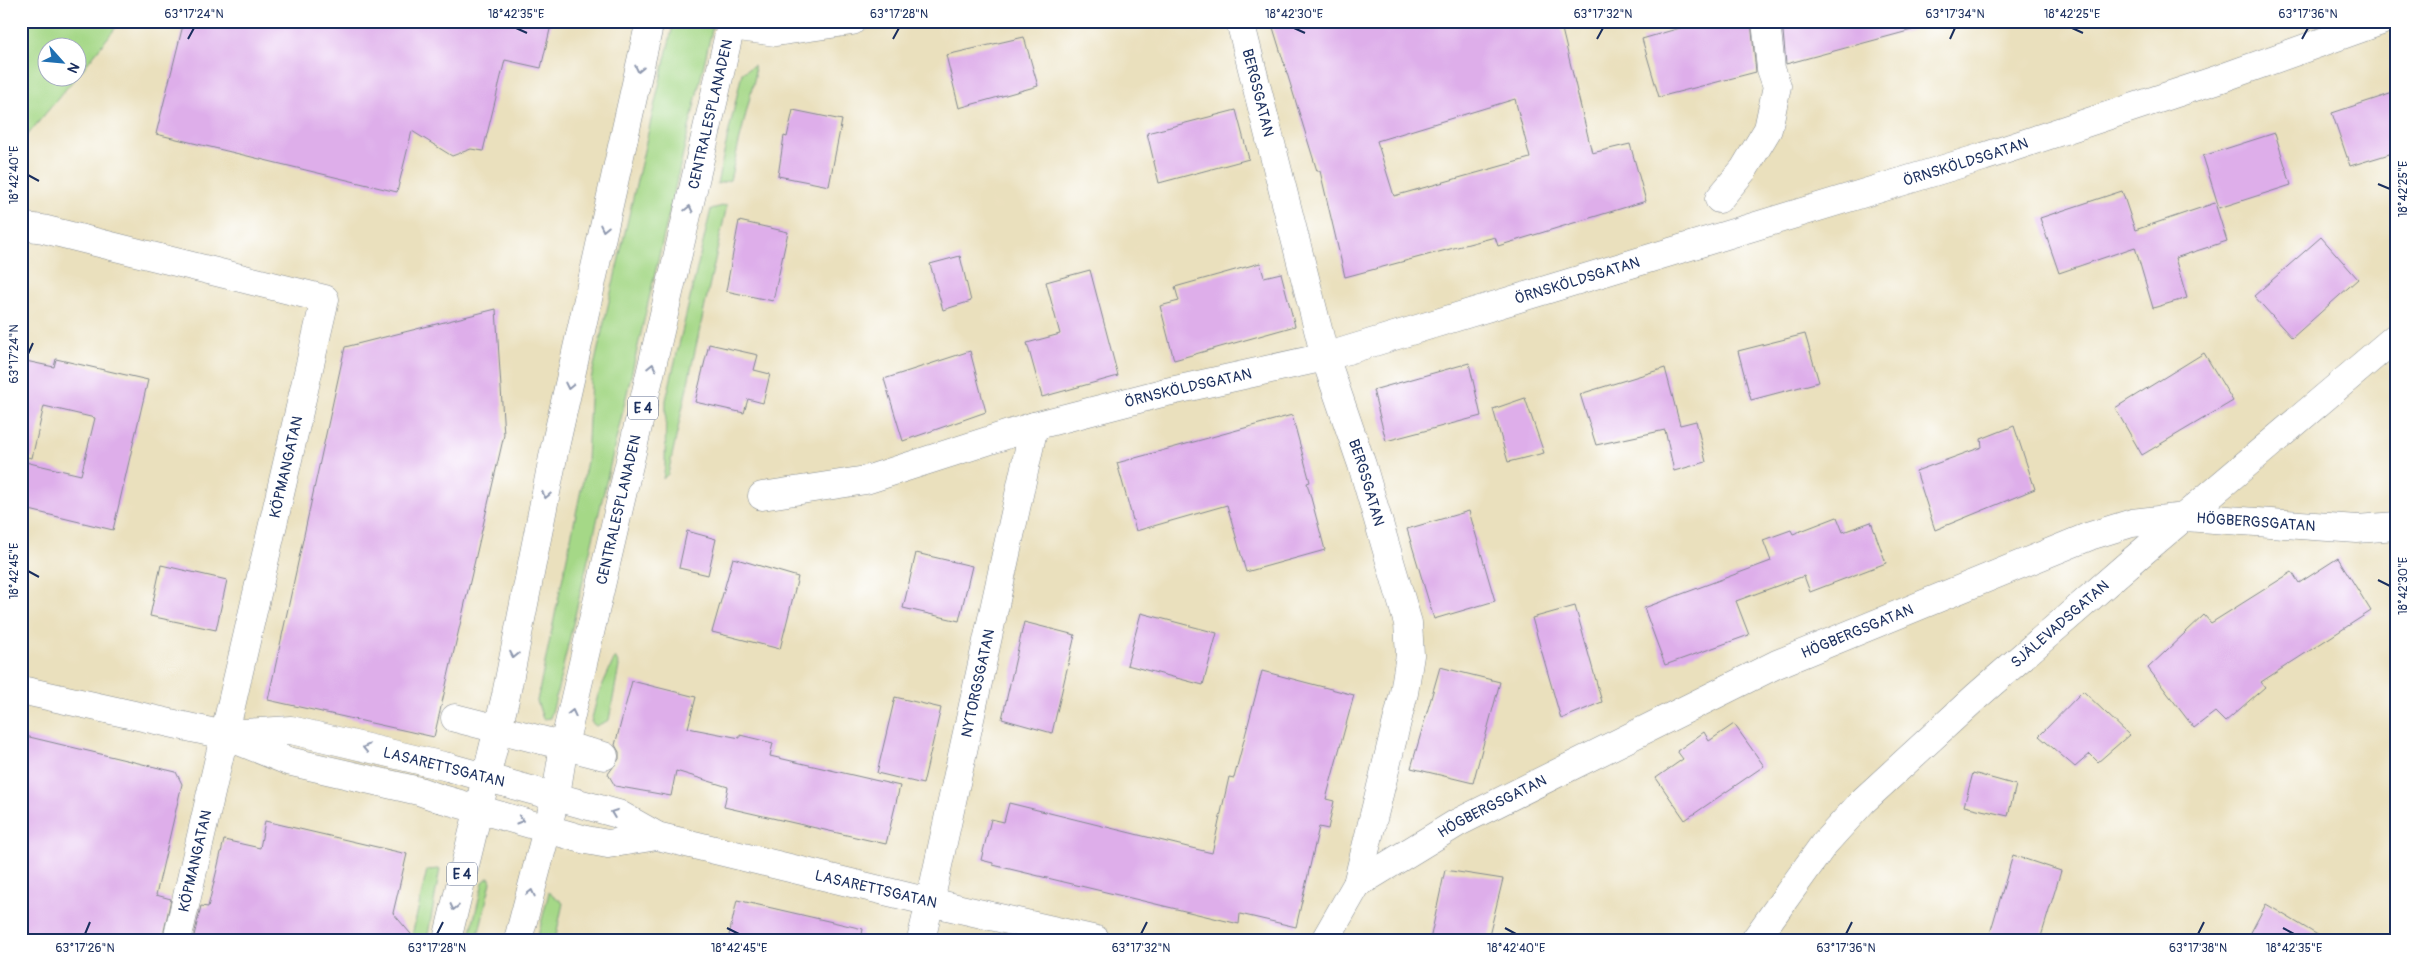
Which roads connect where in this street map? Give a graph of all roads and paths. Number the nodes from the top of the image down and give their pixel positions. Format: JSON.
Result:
{"nodes":[{"id":1,"x":650,"y":21,"type":"edge"},
{"id":2,"x":852,"y":21,"type":"edge"},
{"id":3,"x":1240,"y":21,"type":"edge"},
{"id":4,"x":1766,"y":21,"type":"edge"},
{"id":5,"x":2381,"y":21,"type":"edge"},
{"id":6,"x":731,"y":24,"type":"edge"},
{"id":7,"x":1718,"y":199,"type":"dead end"},
{"id":8,"x":21,"y":226,"type":"edge"},
{"id":9,"x":2396,"y":337,"type":"edge"},
{"id":10,"x":1325,"y":356,"type":"junction"},
{"id":11,"x":1034,"y":426,"type":"junction"},
{"id":12,"x":762,"y":496,"type":"dead end"},
{"id":13,"x":2185,"y":517,"type":"junction"},
{"id":14,"x":2396,"y":526,"type":"edge"},
{"id":15,"x":21,"y":690,"type":"edge"},
{"id":16,"x":455,"y":718,"type":"dead end"},
{"id":17,"x":498,"y":728,"type":"junction"},
{"id":18,"x":224,"y":734,"type":"junction"},
{"id":19,"x":564,"y":746,"type":"junction"},
{"id":20,"x":604,"y":756,"type":"dead end"},
{"id":21,"x":487,"y":776,"type":"junction"},
{"id":22,"x":556,"y":795,"type":"junction"},
{"id":23,"x":478,"y":808,"type":"junction"},
{"id":24,"x":546,"y":828,"type":"junction"},
{"id":25,"x":657,"y":836,"type":"junction"},
{"id":26,"x":1357,"y":884,"type":"junction"},
{"id":27,"x":930,"y":902,"type":"junction"},
{"id":28,"x":177,"y":940,"type":"edge"},
{"id":29,"x":447,"y":940,"type":"edge"},
{"id":30,"x":518,"y":940,"type":"edge"},
{"id":31,"x":921,"y":940,"type":"edge"},
{"id":32,"x":1096,"y":940,"type":"edge"},
{"id":33,"x":1325,"y":940,"type":"edge"},
{"id":34,"x":1755,"y":940,"type":"edge"}],
"edges":[{"from":1,"to":17,"type":"main road","number":"E 4","one_way":true},
{"from":2,"to":6,"type":"main road"},
{"from":3,"to":10,"type":"main road","name":"BERGSGATAN"},
{"from":4,"to":7,"type":"main road"},
{"from":5,"to":10,"type":"main road","name":"ÖRNSKÖLDSGATAN"},
{"from":19,"to":6,"type":"main road","name":"CENTRALESPLANADEN","number":"E 4","one_way":true},
{"from":8,"to":18,"type":"main road","name":"KÖPMANGATAN"},
{"from":9,"to":13,"type":"main road","name":"SJÄLEVADSGATAN"},
{"from":10,"to":11,"type":"main road","name":"ÖRNSKÖLDSGATAN"},
{"from":10,"to":26,"type":"main road","name":"BERGSGATAN"},
{"from":11,"to":12,"type":"main road","name":"ÖRNSKÖLDSGATAN"},
{"from":11,"to":27,"type":"main road","name":"NYTORGSGATAN"},
{"from":13,"to":14,"type":"main road","name":"HÖGBERGSGATAN"},
{"from":13,"to":26,"type":"main road","name":"HÖGBERGSGATAN"},
{"from":13,"to":34,"type":"main road","name":"SJÄLEVADSGATAN"},
{"from":15,"to":18,"type":"main road","name":"LASARETTSGATAN"},
{"from":16,"to":17,"type":"main road"},
{"from":17,"to":19,"type":"main road"},
{"from":17,"to":21,"type":"main road","number":"E 4"},
{"from":21,"to":18,"type":"main road","name":"LASARETTSGATAN","one_way":true},
{"from":18,"to":23,"type":"main road","name":"LASARETTSGATAN"},
{"from":18,"to":28,"type":"main road","name":"KÖPMANGATAN"},
{"from":19,"to":20,"type":"main road"},
{"from":19,"to":22,"type":"main road","name":"CENTRALESPLANADEN","number":"E 4"},
{"from":21,"to":22,"type":"main road","name":"LASARETTSGATAN"},
{"from":21,"to":23,"type":"main road","number":"E 4"},
{"from":22,"to":24,"type":"main road","name":"CENTRALESPLANADEN","number":"E 4"},
{"from":25,"to":22,"type":"main road","name":"LASARETTSGATAN","one_way":true},
{"from":23,"to":24,"type":"main road","name":"LASARETTSGATAN","one_way":true},
{"from":23,"to":29,"type":"main road","number":"E 4","one_way":true},
{"from":24,"to":25,"type":"main road","name":"LASARETTSGATAN"},
{"from":30,"to":24,"type":"main road","name":"CENTRALESPLANADEN","number":"E 4","one_way":true},
{"from":25,"to":27,"type":"main road","name":"LASARETTSGATAN"},
{"from":26,"to":33,"type":"main road","name":"BERGSGATAN"},
{"from":27,"to":31,"type":"main road","name":"NYTORGSGATAN"},
{"from":27,"to":32,"type":"main road","name":"LASARETTSGATAN"}]}
